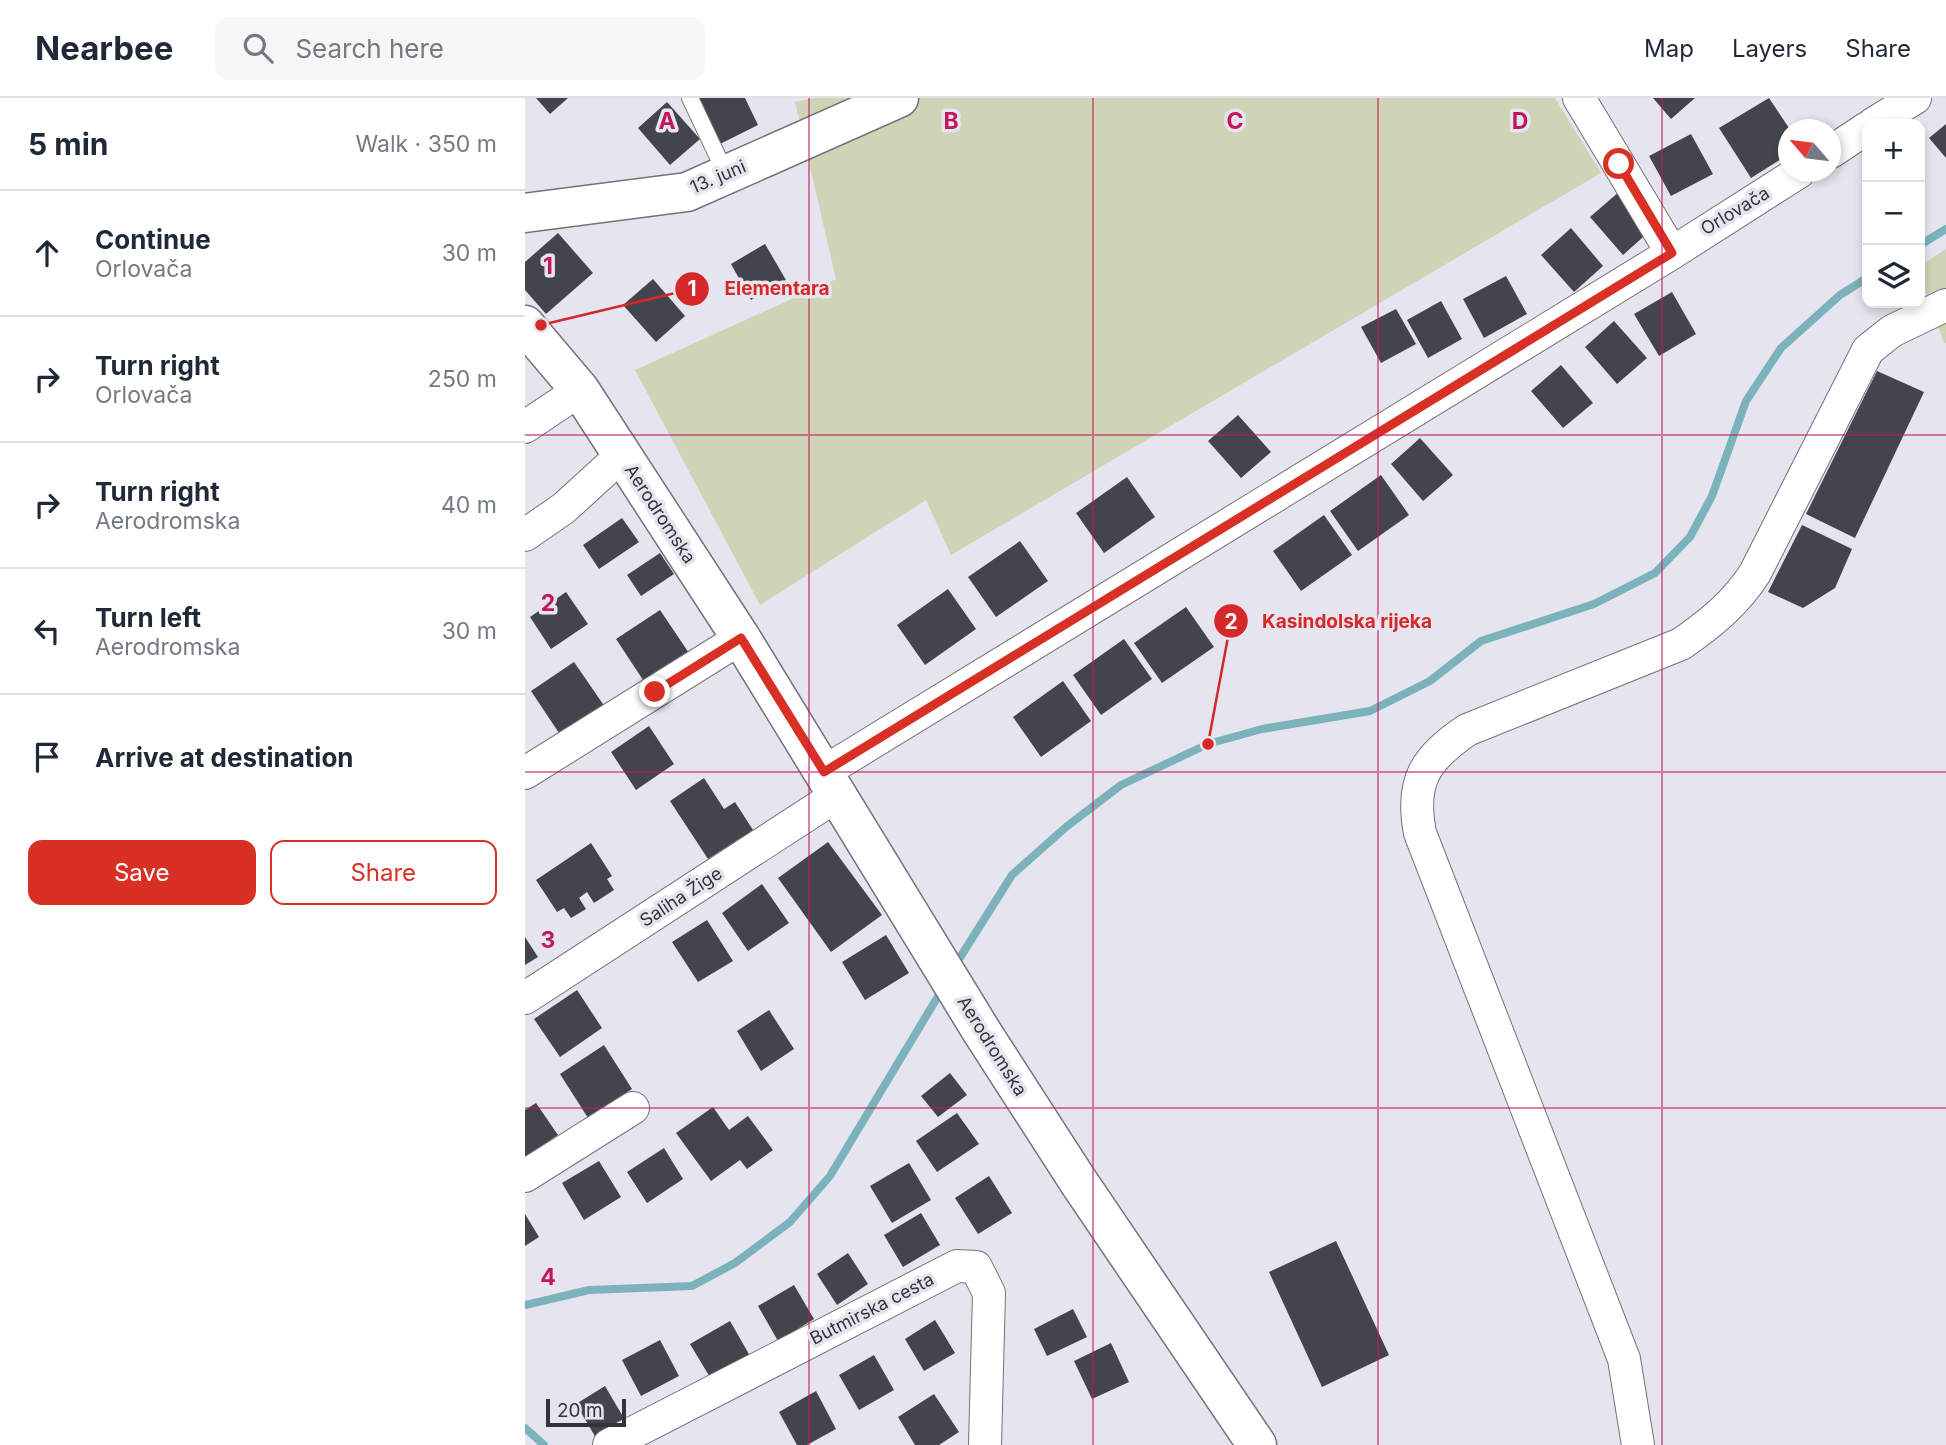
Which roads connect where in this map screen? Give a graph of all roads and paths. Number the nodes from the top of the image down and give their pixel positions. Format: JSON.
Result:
{"nodes":[{"id":1,"x":690,"y":98,"type":"edge"},
{"id":2,"x":899,"y":98,"type":"edge"},
{"id":3,"x":1579,"y":98,"type":"edge"},
{"id":4,"x":1915,"y":98,"type":"edge"},
{"id":5,"x":1881,"y":119,"type":"edge"},
{"id":6,"x":1862,"y":131,"type":"edge"},
{"id":7,"x":1841,"y":145,"type":"edge"},
{"id":8,"x":726,"y":174,"type":"junction"},
{"id":9,"x":1783,"y":182,"type":"edge"},
{"id":10,"x":525,"y":213,"type":"edge"},
{"id":11,"x":1672,"y":253,"type":"junction"},
{"id":12,"x":1946,"y":306,"type":"edge"},
{"id":13,"x":525,"y":325,"type":"edge"},
{"id":14,"x":580,"y":390,"type":"junction"},
{"id":15,"x":525,"y":427,"type":"edge"},
{"id":16,"x":622,"y":455,"type":"junction"},
{"id":17,"x":525,"y":535,"type":"edge"},
{"id":18,"x":741,"y":638,"type":"junction"},
{"id":19,"x":525,"y":773,"type":"edge"},
{"id":20,"x":830,"y":784,"type":"junction"},
{"id":21,"x":525,"y":998,"type":"edge"},
{"id":22,"x":633,"y":1108,"type":"dead end"},
{"id":23,"x":525,"y":1176,"type":"edge"},
{"id":24,"x":609,"y":1445,"type":"edge"},
{"id":25,"x":985,"y":1445,"type":"edge"},
{"id":26,"x":1257,"y":1445,"type":"edge"},
{"id":27,"x":1638,"y":1445,"type":"edge"}],
"edges":[{"from":1,"to":8,"type":"lane"},
{"from":2,"to":8,"type":"street","name":"13. juni"},
{"from":3,"to":11,"type":"street"},
{"from":4,"to":5,"type":"street"},
{"from":6,"to":7,"type":"street"},
{"from":8,"to":10,"type":"street","name":"13. juni"},
{"from":9,"to":11,"type":"street","name":"Orlovača"},
{"from":11,"to":20,"type":"street","name":"Orlovača"},
{"from":12,"to":27,"type":"street"},
{"from":13,"to":14,"type":"street","name":"Aerodromska"},
{"from":14,"to":15,"type":"street"},
{"from":14,"to":16,"type":"street","name":"Aerodromska"},
{"from":16,"to":17,"type":"street"},
{"from":16,"to":18,"type":"street","name":"Aerodromska"},
{"from":18,"to":19,"type":"street"},
{"from":18,"to":20,"type":"street","name":"Aerodromska"},
{"from":20,"to":21,"type":"street","name":"Saliha Žige"},
{"from":20,"to":26,"type":"street","name":"Aerodromska"},
{"from":22,"to":23,"type":"street"},
{"from":24,"to":25,"type":"street","name":"Butmirska cesta"}]}
